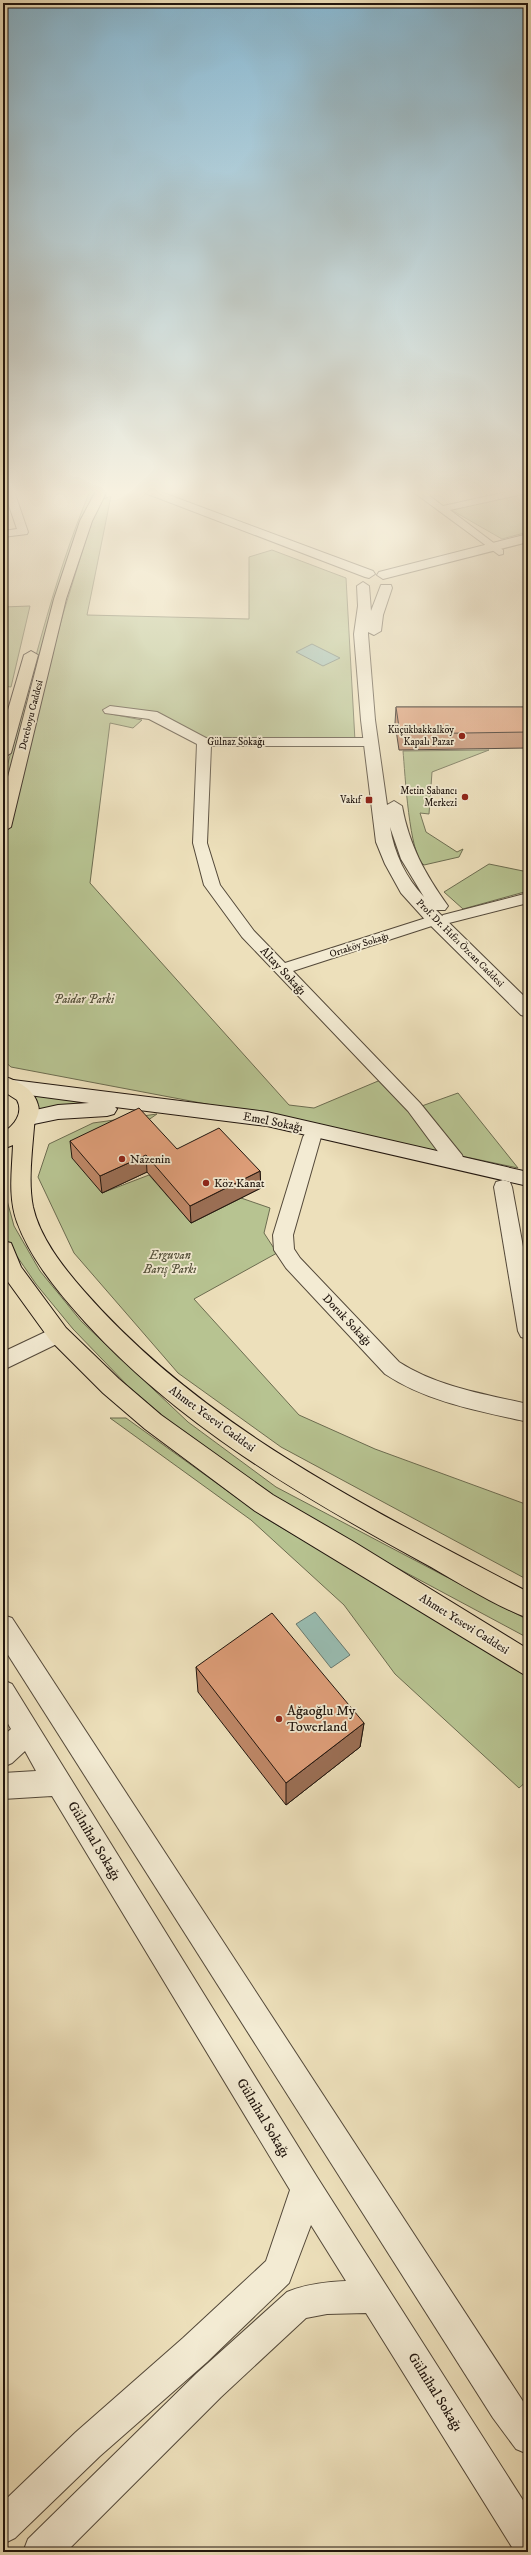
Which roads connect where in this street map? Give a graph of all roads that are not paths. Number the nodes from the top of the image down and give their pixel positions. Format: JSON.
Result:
{"nodes":[{"id":1,"x":57,"y":610,"type":"edge"},
{"id":2,"x":364,"y":610,"type":"edge"},
{"id":3,"x":378,"y":610,"type":"edge"},
{"id":4,"x":34,"y":644,"type":"dead end"},
{"id":5,"x":110,"y":710,"type":"dead end"},
{"id":6,"x":204,"y":742,"type":"junction"},
{"id":7,"x":377,"y":742,"type":"junction"},
{"id":8,"x":3,"y":753,"type":"edge"},
{"id":9,"x":3,"y":827,"type":"edge"},
{"id":10,"x":528,"y":898,"type":"edge"},
{"id":11,"x":442,"y":919,"type":"junction"},
{"id":12,"x":282,"y":970,"type":"junction"},
{"id":13,"x":528,"y":994,"type":"edge"},
{"id":14,"x":528,"y":1011,"type":"edge"},
{"id":15,"x":8,"y":1085,"type":"edge"},
{"id":16,"x":26,"y":1123,"type":"junction"},
{"id":17,"x":312,"y":1137,"type":"junction"},
{"id":18,"x":3,"y":1142,"type":"edge"},
{"id":19,"x":455,"y":1160,"type":"junction"},
{"id":20,"x":528,"y":1179,"type":"edge"},
{"id":21,"x":503,"y":1186,"type":"junction"},
{"id":22,"x":528,"y":1192,"type":"edge"},
{"id":23,"x":3,"y":1249,"type":"edge"},
{"id":24,"x":528,"y":1331,"type":"edge"},
{"id":25,"x":58,"y":1334,"type":"junction"},
{"id":26,"x":3,"y":1362,"type":"edge"},
{"id":27,"x":528,"y":1414,"type":"edge"},
{"id":28,"x":528,"y":1606,"type":"edge"},
{"id":29,"x":3,"y":1626,"type":"edge"},
{"id":30,"x":528,"y":1664,"type":"edge"},
{"id":31,"x":3,"y":1692,"type":"edge"},
{"id":32,"x":27,"y":1731,"type":"junction"},
{"id":33,"x":3,"y":1754,"type":"edge"},
{"id":34,"x":58,"y":1782,"type":"junction"},
{"id":35,"x":3,"y":1786,"type":"edge"},
{"id":36,"x":306,"y":2188,"type":"junction"},
{"id":37,"x":374,"y":2296,"type":"junction"},
{"id":38,"x":528,"y":2437,"type":"edge"},
{"id":39,"x":3,"y":2526,"type":"edge"},
{"id":40,"x":528,"y":2540,"type":"edge"},
{"id":41,"x":41,"y":2552,"type":"edge"}],
"edges":[{"from":1,"to":9,"type":"main road","name":"Dereboyu Caddesi"},
{"from":2,"to":7,"type":"street","name":"Prof. Dr. Hıfzı Özcan Caddesi"},
{"from":3,"to":7,"type":"street","name":"Prof. Dr. Hıfzı Özcan Caddesi"},
{"from":4,"to":8,"type":"main road","name":"Dereboyu Caddesi"},
{"from":5,"to":6,"type":"street","name":"Gülnaz Sokağı"},
{"from":6,"to":7,"type":"street","name":"Gülnaz Sokağı"},
{"from":6,"to":12,"type":"street","name":"Altay Sokağı"},
{"from":7,"to":11,"type":"street","name":"Prof. Dr. Hıfzı Özcan Caddesi"},
{"from":10,"to":11,"type":"street","name":"Ortaköy Sokağı"},
{"from":11,"to":12,"type":"street","name":"Ortaköy Sokağı"},
{"from":11,"to":13,"type":"street","name":"Prof. Dr. Hıfzı Özcan Caddesi"},
{"from":11,"to":14,"type":"street","name":"Prof. Dr. Hıfzı Özcan Caddesi"},
{"from":12,"to":19,"type":"street","name":"Altay Sokağı"},
{"from":15,"to":16,"type":"main road","name":"Ahmet Yesevi Caddesi"},
{"from":15,"to":19,"type":"street","name":"Emel Sokağı"},
{"from":16,"to":17,"type":"street","name":"Emel Sokağı"},
{"from":16,"to":18,"type":"main road"},
{"from":16,"to":28,"type":"main road","name":"Ahmet Yesevi Caddesi"},
{"from":17,"to":21,"type":"street","name":"Emel Sokağı"},
{"from":17,"to":27,"type":"street","name":"Doruk Sokağı"},
{"from":19,"to":20,"type":"street","name":"Emel Sokağı"},
{"from":21,"to":22,"type":"street","name":"Emel Sokağı"},
{"from":21,"to":24,"type":"street"},
{"from":23,"to":25,"type":"main road","name":"Ahmet Yesevi Caddesi"},
{"from":25,"to":26,"type":"street"},
{"from":25,"to":30,"type":"main road","name":"Ahmet Yesevi Caddesi"},
{"from":29,"to":38,"type":"street"},
{"from":31,"to":32,"type":"street","name":"Gülnihal Sokağı"},
{"from":32,"to":33,"type":"street"},
{"from":32,"to":34,"type":"street","name":"Gülnihal Sokağı"},
{"from":34,"to":35,"type":"street"},
{"from":34,"to":36,"type":"street","name":"Gülnihal Sokağı"},
{"from":36,"to":37,"type":"street","name":"Gülnihal Sokağı"},
{"from":36,"to":39,"type":"street"},
{"from":37,"to":40,"type":"street","name":"Gülnihal Sokağı"},
{"from":37,"to":41,"type":"street"}]}
